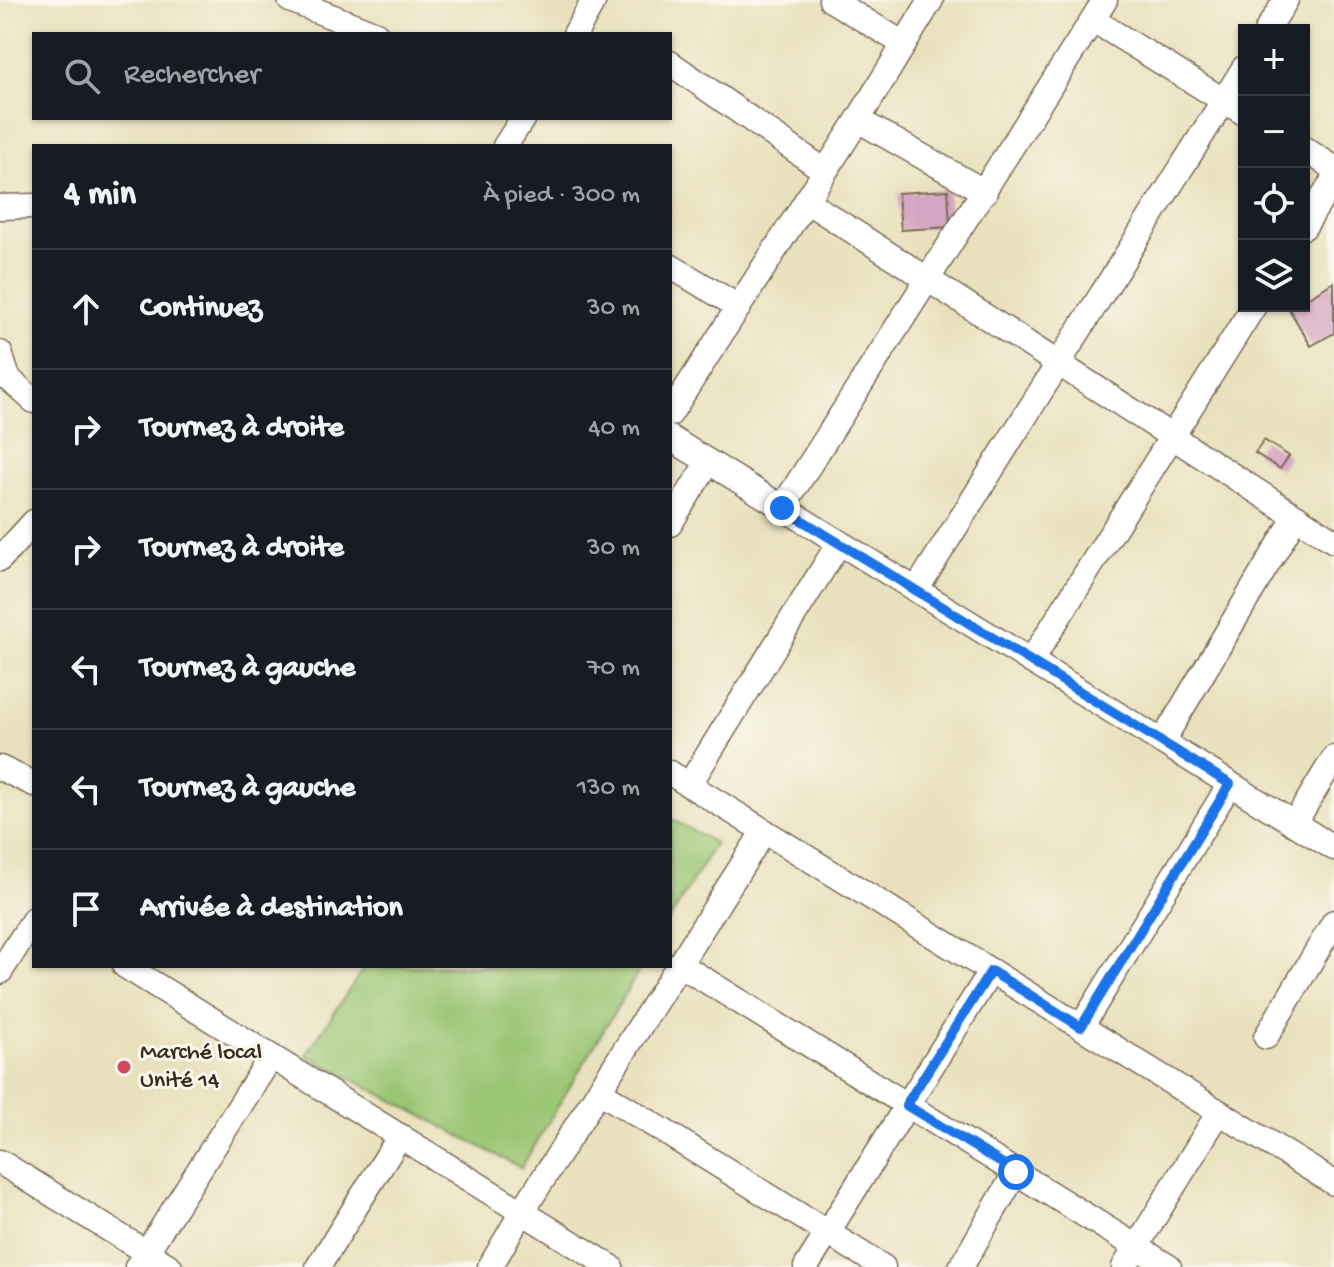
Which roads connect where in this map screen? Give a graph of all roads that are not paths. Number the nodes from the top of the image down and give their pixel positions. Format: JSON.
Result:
{"nodes":[{"id":1,"x":290,"y":0,"type":"edge"},
{"id":2,"x":594,"y":0,"type":"edge"},
{"id":3,"x":831,"y":0,"type":"edge"},
{"id":4,"x":931,"y":0,"type":"edge"},
{"id":5,"x":1286,"y":0,"type":"edge"},
{"id":6,"x":1099,"y":10,"type":"edge"},
{"id":7,"x":1271,"y":24,"type":"edge"},
{"id":8,"x":371,"y":32,"type":"edge"},
{"id":9,"x":576,"y":32,"type":"edge"},
{"id":10,"x":904,"y":44,"type":"junction"},
{"id":11,"x":672,"y":64,"type":"edge"},
{"id":12,"x":1234,"y":106,"type":"edge"},
{"id":13,"x":522,"y":120,"type":"edge"},
{"id":14,"x":858,"y":120,"type":"junction"},
{"id":15,"x":506,"y":144,"type":"edge"},
{"id":16,"x":1310,"y":153,"type":"edge"},
{"id":17,"x":1334,"y":168,"type":"edge"},
{"id":18,"x":825,"y":171,"type":"junction"},
{"id":19,"x":1334,"y":179,"type":"edge"},
{"id":20,"x":985,"y":192,"type":"junction"},
{"id":21,"x":806,"y":201,"type":"junction"},
{"id":22,"x":32,"y":206,"type":"edge"},
{"id":23,"x":0,"y":207,"type":"edge"},
{"id":24,"x":1310,"y":217,"type":"edge"},
{"id":25,"x":672,"y":267,"type":"edge"},
{"id":26,"x":929,"y":280,"type":"junction"},
{"id":27,"x":739,"y":307,"type":"junction"},
{"id":28,"x":1250,"y":312,"type":"edge"},
{"id":29,"x":0,"y":353,"type":"edge"},
{"id":30,"x":1060,"y":365,"type":"junction"},
{"id":31,"x":4,"y":377,"type":"edge"},
{"id":32,"x":32,"y":399,"type":"edge"},
{"id":33,"x":672,"y":411,"type":"edge"},
{"id":34,"x":1172,"y":437,"type":"junction"},
{"id":35,"x":672,"y":439,"type":"edge"},
{"id":36,"x":708,"y":462,"type":"junction"},
{"id":37,"x":782,"y":508,"type":"junction"},
{"id":38,"x":1296,"y":516,"type":"junction"},
{"id":39,"x":672,"y":521,"type":"edge"},
{"id":40,"x":32,"y":524,"type":"edge"},
{"id":41,"x":1334,"y":541,"type":"edge"},
{"id":42,"x":839,"y":543,"type":"junction"},
{"id":43,"x":0,"y":559,"type":"edge"},
{"id":44,"x":916,"y":590,"type":"junction"},
{"id":45,"x":1031,"y":661,"type":"junction"},
{"id":46,"x":1162,"y":742,"type":"junction"},
{"id":47,"x":1334,"y":758,"type":"edge"},
{"id":48,"x":0,"y":768,"type":"edge"},
{"id":49,"x":680,"y":779,"type":"edge"},
{"id":50,"x":32,"y":783,"type":"edge"},
{"id":51,"x":1230,"y":784,"type":"junction"},
{"id":52,"x":1294,"y":824,"type":"junction"},
{"id":53,"x":764,"y":831,"type":"junction"},
{"id":54,"x":1334,"y":848,"type":"edge"},
{"id":55,"x":32,"y":922,"type":"edge"},
{"id":56,"x":1334,"y":922,"type":"edge"},
{"id":57,"x":679,"y":964,"type":"junction"},
{"id":58,"x":128,"y":968,"type":"edge"},
{"id":59,"x":991,"y":971,"type":"junction"},
{"id":60,"x":0,"y":972,"type":"edge"},
{"id":61,"x":1081,"y":1027,"type":"junction"},
{"id":62,"x":1266,"y":1037,"type":"dead end"},
{"id":63,"x":271,"y":1057,"type":"junction"},
{"id":64,"x":599,"y":1091,"type":"junction"},
{"id":65,"x":906,"y":1105,"type":"junction"},
{"id":66,"x":1219,"y":1112,"type":"junction"},
{"id":67,"x":400,"y":1136,"type":"junction"},
{"id":68,"x":0,"y":1162,"type":"edge"},
{"id":69,"x":1016,"y":1172,"type":"junction"},
{"id":70,"x":1334,"y":1183,"type":"edge"},
{"id":71,"x":522,"y":1212,"type":"junction"},
{"id":72,"x":828,"y":1233,"type":"junction"},
{"id":73,"x":1130,"y":1257,"type":"edge"},
{"id":74,"x":141,"y":1259,"type":"edge"},
{"id":75,"x":170,"y":1267,"type":"edge"},
{"id":76,"x":318,"y":1267,"type":"edge"},
{"id":77,"x":490,"y":1267,"type":"edge"},
{"id":78,"x":611,"y":1267,"type":"edge"},
{"id":79,"x":806,"y":1267,"type":"edge"},
{"id":80,"x":883,"y":1267,"type":"edge"},
{"id":81,"x":961,"y":1267,"type":"edge"},
{"id":82,"x":1169,"y":1267,"type":"edge"}],
"edges":[{"from":1,"to":8,"type":"street"},
{"from":2,"to":9,"type":"street"},
{"from":3,"to":10,"type":"street"},
{"from":4,"to":10,"type":"street"},
{"from":5,"to":7,"type":"street"},
{"from":6,"to":12,"type":"street"},
{"from":6,"to":20,"type":"street"},
{"from":10,"to":14,"type":"street"},
{"from":11,"to":18,"type":"street"},
{"from":12,"to":30,"type":"street"},
{"from":13,"to":15,"type":"street"},
{"from":14,"to":18,"type":"street"},
{"from":14,"to":20,"type":"street"},
{"from":16,"to":17,"type":"street"},
{"from":18,"to":21,"type":"street"},
{"from":19,"to":24,"type":"street"},
{"from":20,"to":26,"type":"street"},
{"from":21,"to":26,"type":"street"},
{"from":21,"to":27,"type":"street"},
{"from":22,"to":23,"type":"street"},
{"from":25,"to":27,"type":"street"},
{"from":26,"to":30,"type":"street"},
{"from":26,"to":37,"type":"street"},
{"from":27,"to":33,"type":"street"},
{"from":28,"to":34,"type":"street"},
{"from":29,"to":31,"type":"street"},
{"from":30,"to":34,"type":"street"},
{"from":30,"to":44,"type":"street"},
{"from":31,"to":32,"type":"street"},
{"from":34,"to":38,"type":"street"},
{"from":34,"to":45,"type":"street"},
{"from":35,"to":36,"type":"street"},
{"from":36,"to":37,"type":"street"},
{"from":36,"to":39,"type":"street"},
{"from":37,"to":42,"type":"street"},
{"from":38,"to":41,"type":"street"},
{"from":38,"to":46,"type":"street"},
{"from":40,"to":43,"type":"street"},
{"from":42,"to":44,"type":"street"},
{"from":42,"to":49,"type":"street"},
{"from":44,"to":45,"type":"street"},
{"from":45,"to":46,"type":"street"},
{"from":46,"to":51,"type":"street"},
{"from":47,"to":52,"type":"street"},
{"from":48,"to":50,"type":"street"},
{"from":49,"to":53,"type":"street"},
{"from":51,"to":52,"type":"street"},
{"from":51,"to":61,"type":"street"},
{"from":52,"to":54,"type":"street"},
{"from":53,"to":57,"type":"street"},
{"from":53,"to":59,"type":"street"},
{"from":55,"to":60,"type":"street"},
{"from":56,"to":62,"type":"street"},
{"from":57,"to":64,"type":"street"},
{"from":57,"to":65,"type":"street"},
{"from":58,"to":63,"type":"street"},
{"from":59,"to":61,"type":"street"},
{"from":59,"to":65,"type":"street"},
{"from":61,"to":66,"type":"street"},
{"from":63,"to":67,"type":"street"},
{"from":63,"to":74,"type":"street"},
{"from":64,"to":71,"type":"street"},
{"from":64,"to":72,"type":"street"},
{"from":65,"to":69,"type":"street"},
{"from":65,"to":72,"type":"street"},
{"from":66,"to":70,"type":"street"},
{"from":66,"to":73,"type":"street"},
{"from":67,"to":71,"type":"street"},
{"from":67,"to":76,"type":"street"},
{"from":68,"to":74,"type":"street"},
{"from":69,"to":73,"type":"street"},
{"from":69,"to":81,"type":"street"},
{"from":71,"to":77,"type":"street"},
{"from":71,"to":78,"type":"street"},
{"from":72,"to":79,"type":"street"},
{"from":72,"to":80,"type":"street"},
{"from":73,"to":82,"type":"street"},
{"from":74,"to":75,"type":"street"}]}
